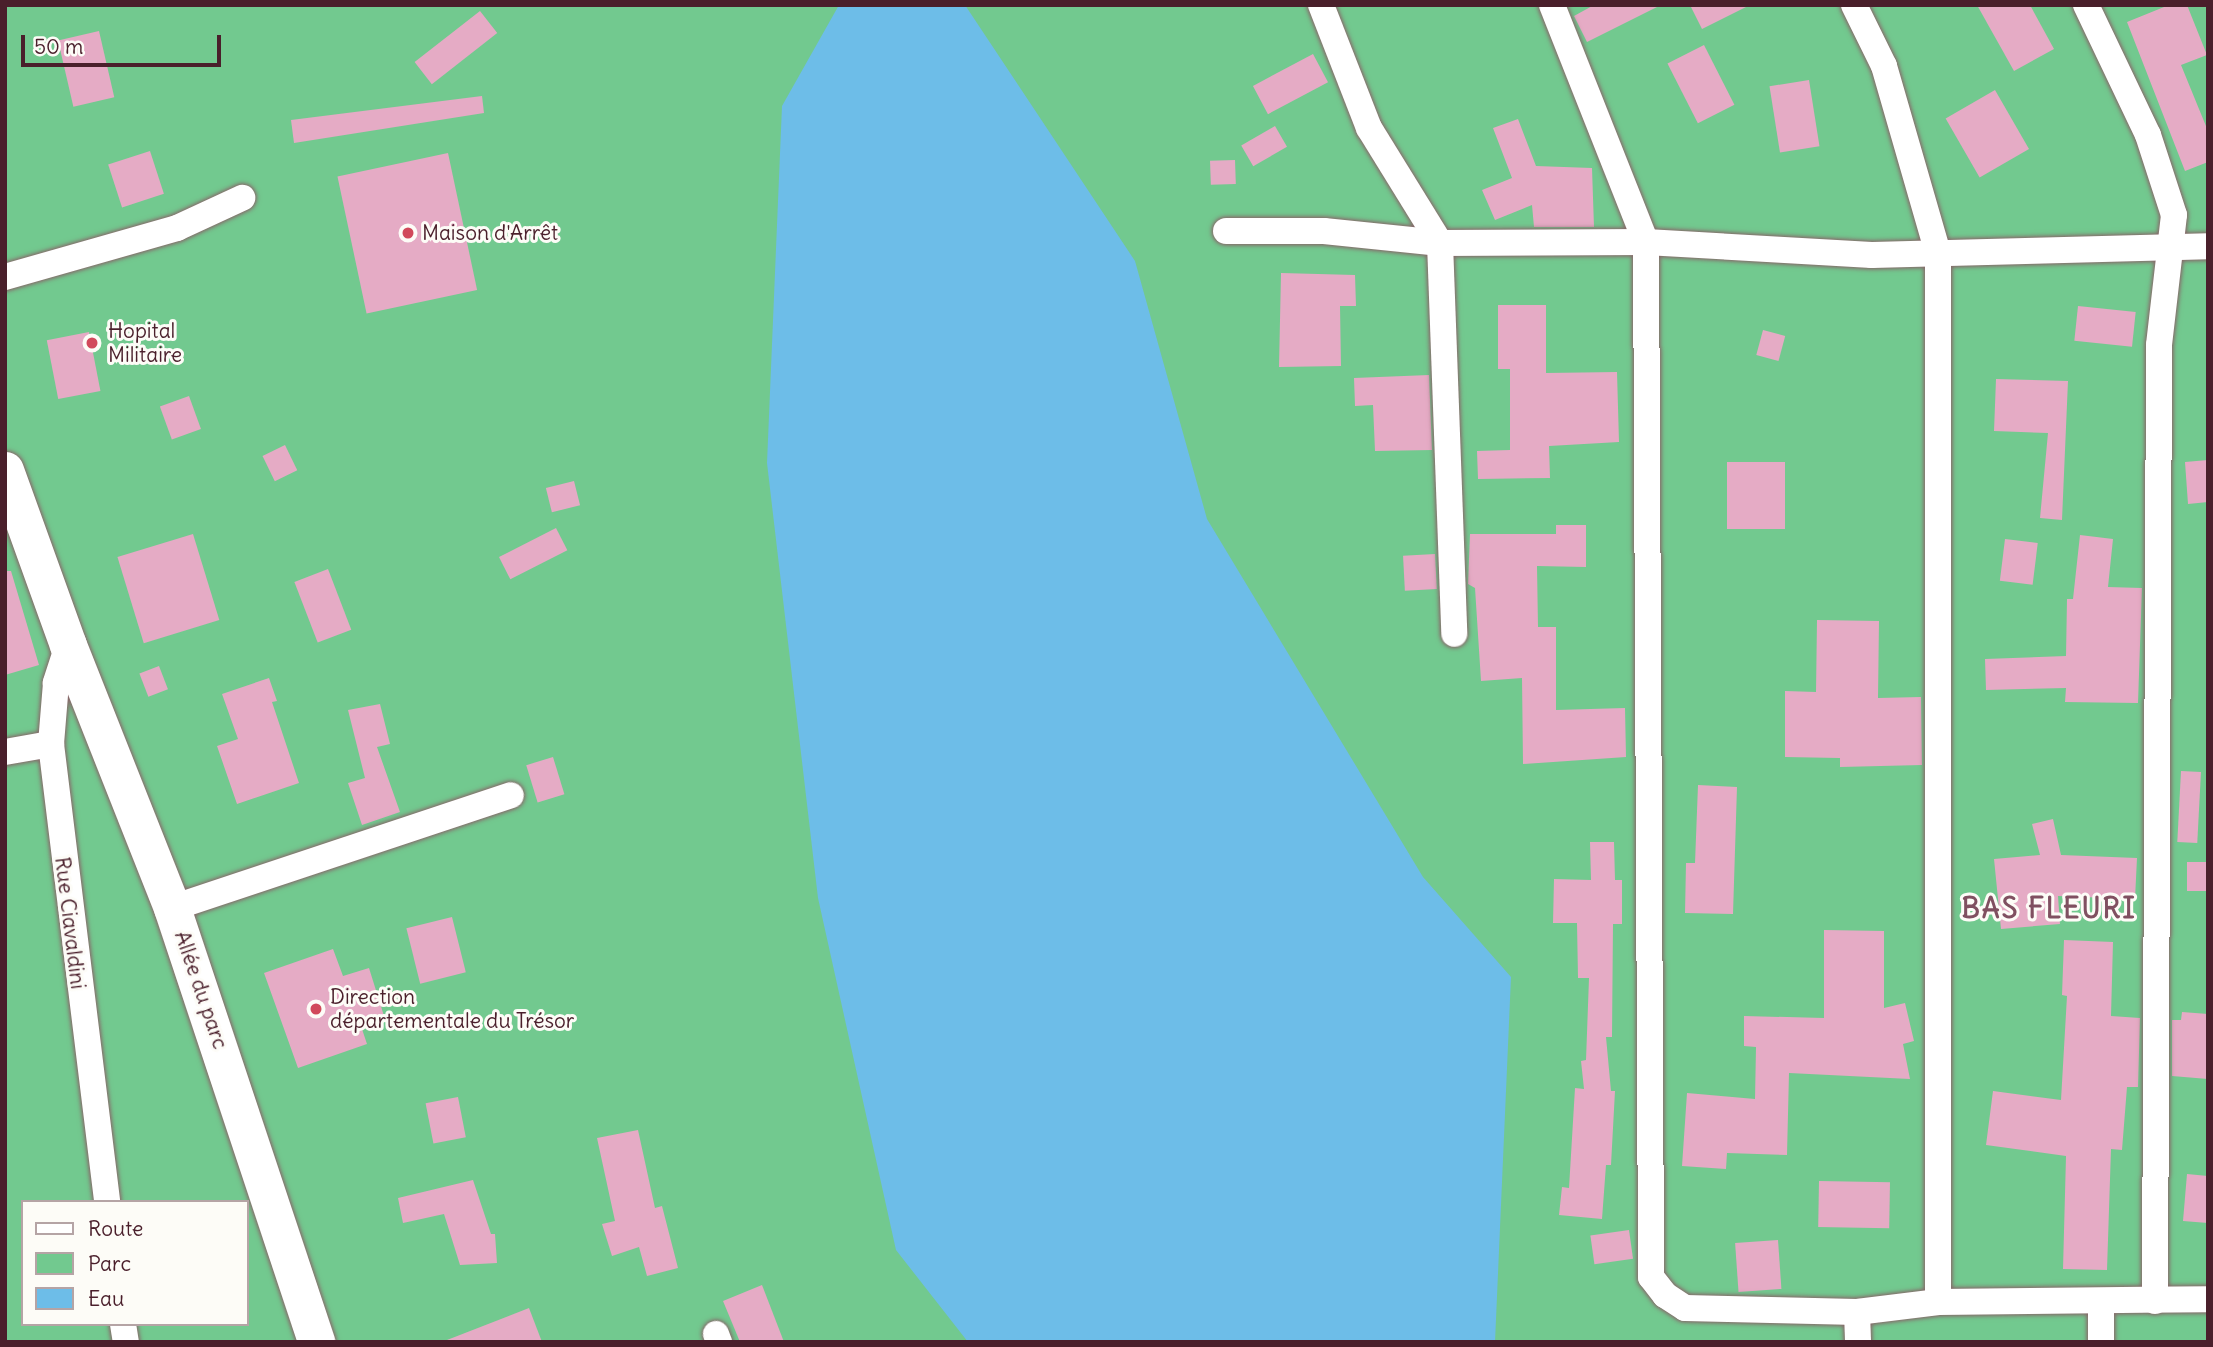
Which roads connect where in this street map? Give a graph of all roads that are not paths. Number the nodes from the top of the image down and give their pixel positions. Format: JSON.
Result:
{"nodes":[{"id":1,"x":1321,"y":5,"type":"edge"},
{"id":2,"x":1552,"y":5,"type":"edge"},
{"id":3,"x":1854,"y":5,"type":"edge"},
{"id":4,"x":2087,"y":5,"type":"edge"},
{"id":5,"x":242,"y":198,"type":"dead end"},
{"id":6,"x":1226,"y":231,"type":"dead end"},
{"id":7,"x":1646,"y":242,"type":"junction"},
{"id":8,"x":1440,"y":243,"type":"junction"},
{"id":9,"x":2208,"y":246,"type":"edge"},
{"id":10,"x":2171,"y":250,"type":"junction"},
{"id":11,"x":1938,"y":253,"type":"junction"},
{"id":12,"x":5,"y":277,"type":"edge"},
{"id":13,"x":5,"y":470,"type":"edge"},
{"id":14,"x":1454,"y":634,"type":"dead end"},
{"id":15,"x":68,"y":645,"type":"junction"},
{"id":16,"x":51,"y":744,"type":"junction"},
{"id":17,"x":5,"y":752,"type":"edge"},
{"id":18,"x":511,"y":794,"type":"dead end"},
{"id":19,"x":172,"y":908,"type":"junction"},
{"id":20,"x":107,"y":1200,"type":"edge"},
{"id":21,"x":2208,"y":1299,"type":"edge"},
{"id":22,"x":2155,"y":1301,"type":"junction"},
{"id":23,"x":1938,"y":1302,"type":"junction"},
{"id":24,"x":2101,"y":1303,"type":"junction"},
{"id":25,"x":1857,"y":1312,"type":"junction"},
{"id":26,"x":316,"y":1342,"type":"edge"},
{"id":27,"x":1858,"y":1342,"type":"edge"},
{"id":28,"x":2101,"y":1342,"type":"edge"}],
"edges":[{"from":1,"to":8,"type":"street"},
{"from":2,"to":7,"type":"street"},
{"from":3,"to":11,"type":"street"},
{"from":4,"to":10,"type":"street"},
{"from":5,"to":12,"type":"street"},
{"from":6,"to":8,"type":"street"},
{"from":7,"to":8,"type":"street"},
{"from":7,"to":11,"type":"street"},
{"from":7,"to":25,"type":"street"},
{"from":8,"to":14,"type":"street"},
{"from":9,"to":10,"type":"street"},
{"from":10,"to":11,"type":"street"},
{"from":10,"to":22,"type":"street"},
{"from":11,"to":23,"type":"street"},
{"from":13,"to":15,"type":"street","name":"Allée du parc"},
{"from":15,"to":16,"type":"street","name":"Rue Ciavaldini"},
{"from":15,"to":19,"type":"street","name":"Allée du parc"},
{"from":16,"to":17,"type":"street"},
{"from":16,"to":20,"type":"street","name":"Rue Ciavaldini"},
{"from":18,"to":19,"type":"street"},
{"from":19,"to":26,"type":"street","name":"Allée du parc"},
{"from":21,"to":22,"type":"street"},
{"from":22,"to":24,"type":"street"},
{"from":23,"to":24,"type":"street"},
{"from":23,"to":25,"type":"street"},
{"from":24,"to":28,"type":"street"},
{"from":25,"to":27,"type":"street"}]}
